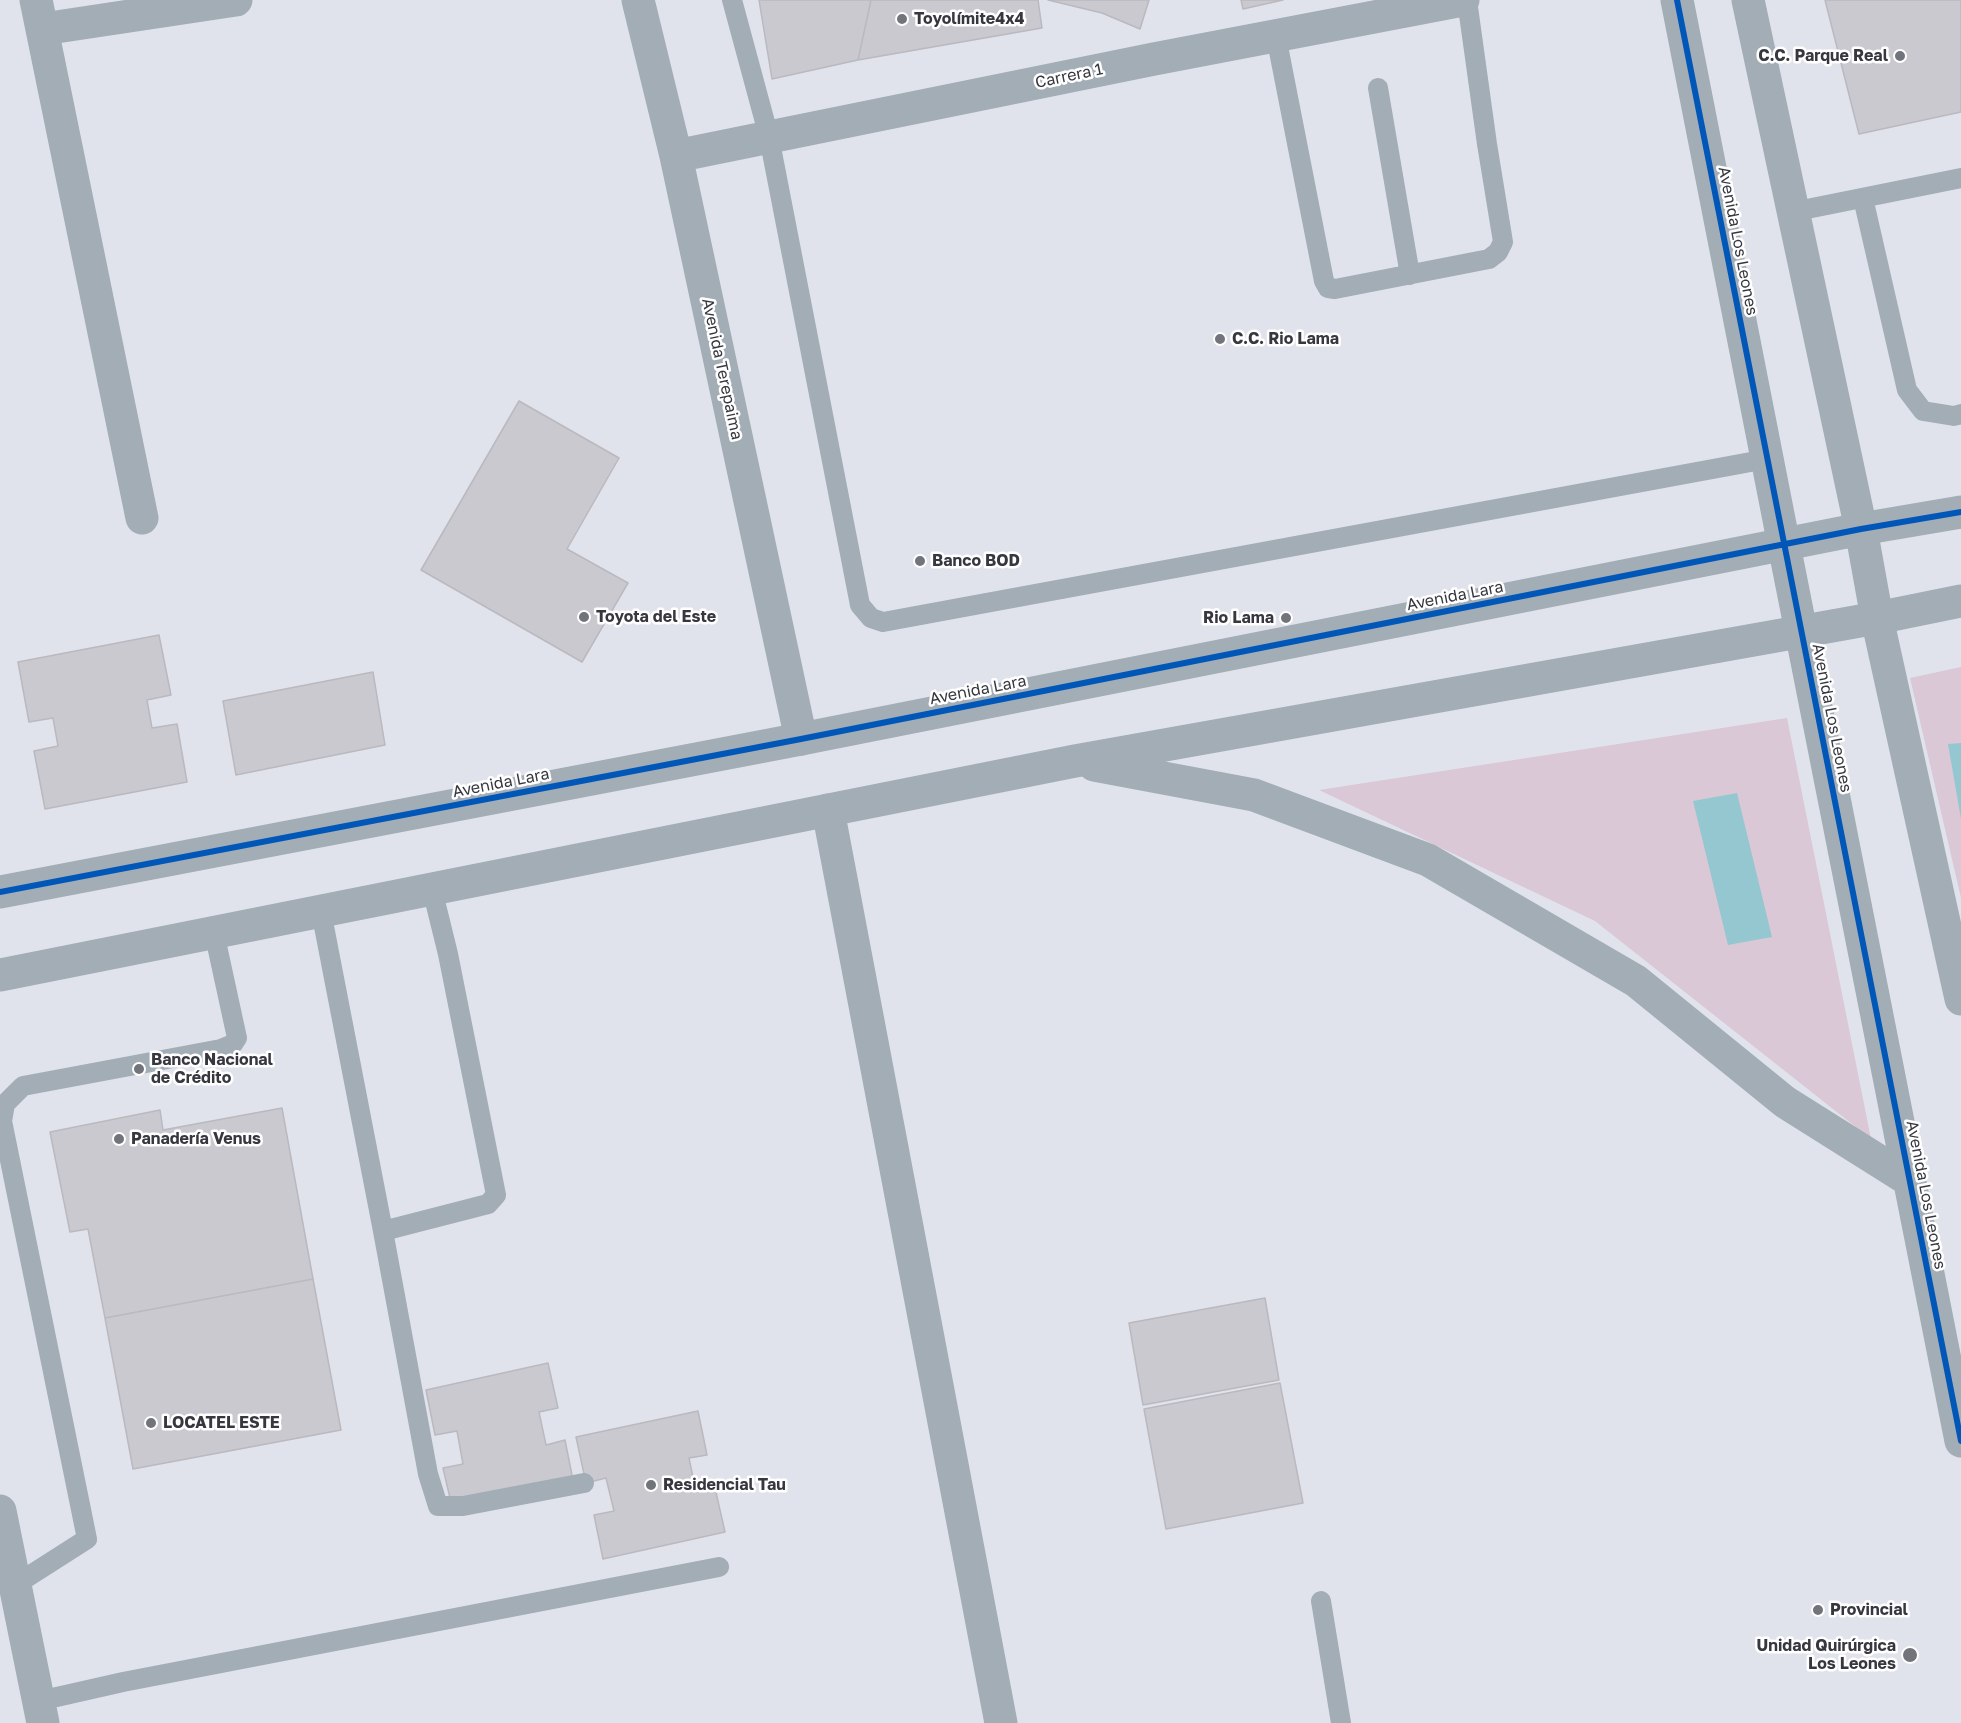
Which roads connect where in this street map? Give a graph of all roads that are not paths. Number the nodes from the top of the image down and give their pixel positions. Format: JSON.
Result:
{"nodes":[{"id":1,"x":236,"y":0,"type":"edge"},
{"id":2,"x":638,"y":0,"type":"edge"},
{"id":3,"x":732,"y":0,"type":"edge"},
{"id":4,"x":1465,"y":0,"type":"edge"},
{"id":5,"x":1677,"y":0,"type":"edge"},
{"id":6,"x":1748,"y":0,"type":"edge"},
{"id":7,"x":40,"y":15,"type":"edge"},
{"id":8,"x":1276,"y":36,"type":"junction"},
{"id":9,"x":1378,"y":88,"type":"dead end"},
{"id":10,"x":769,"y":137,"type":"junction"},
{"id":11,"x":676,"y":156,"type":"junction"},
{"id":12,"x":1961,"y":178,"type":"edge"},
{"id":13,"x":1863,"y":198,"type":"junction"},
{"id":14,"x":1792,"y":212,"type":"junction"},
{"id":15,"x":1410,"y":274,"type":"junction"},
{"id":16,"x":1961,"y":414,"type":"edge"},
{"id":17,"x":1767,"y":459,"type":"junction"},
{"id":18,"x":1961,"y":512,"type":"edge"},
{"id":19,"x":142,"y":518,"type":"dead end"},
{"id":20,"x":1862,"y":529,"type":"junction"},
{"id":21,"x":1784,"y":545,"type":"junction"},
{"id":22,"x":1961,"y":601,"type":"edge"},
{"id":23,"x":1878,"y":618,"type":"junction"},
{"id":24,"x":1801,"y":632,"type":"junction"},
{"id":25,"x":801,"y":739,"type":"junction"},
{"id":26,"x":1075,"y":761,"type":"junction"},
{"id":27,"x":828,"y":810,"type":"junction"},
{"id":28,"x":432,"y":889,"type":"junction"},
{"id":29,"x":0,"y":892,"type":"edge"},
{"id":30,"x":321,"y":911,"type":"junction"},
{"id":31,"x":214,"y":932,"type":"junction"},
{"id":32,"x":0,"y":975,"type":"edge"},
{"id":33,"x":1961,"y":999,"type":"edge"},
{"id":34,"x":1909,"y":1180,"type":"junction"},
{"id":35,"x":383,"y":1231,"type":"junction"},
{"id":36,"x":1961,"y":1441,"type":"edge"},
{"id":37,"x":584,"y":1483,"type":"dead end"},
{"id":38,"x":0,"y":1511,"type":"edge"},
{"id":39,"x":719,"y":1567,"type":"dead end"},
{"id":40,"x":15,"y":1586,"type":"junction"},
{"id":41,"x":1321,"y":1601,"type":"dead end"},
{"id":42,"x":41,"y":1712,"type":"edge"},
{"id":43,"x":1001,"y":1723,"type":"edge"},
{"id":44,"x":1341,"y":1723,"type":"edge"}],
"edges":[{"from":1,"to":7,"type":"street"},
{"from":2,"to":11,"type":"street","name":"Avenida Terepaima"},
{"from":3,"to":10,"type":"lane"},
{"from":4,"to":8,"type":"street","name":"Carrera 1"},
{"from":4,"to":15,"type":"lane"},
{"from":5,"to":17,"type":"street","name":"Avenida Los Leones"},
{"from":6,"to":14,"type":"street"},
{"from":7,"to":19,"type":"street"},
{"from":8,"to":10,"type":"street","name":"Carrera 1"},
{"from":8,"to":15,"type":"lane"},
{"from":9,"to":15,"type":"lane"},
{"from":10,"to":11,"type":"street","name":"Carrera 1"},
{"from":10,"to":17,"type":"lane"},
{"from":11,"to":25,"type":"street","name":"Avenida Terepaima"},
{"from":12,"to":13,"type":"lane"},
{"from":13,"to":14,"type":"lane"},
{"from":13,"to":16,"type":"lane"},
{"from":14,"to":20,"type":"street"},
{"from":17,"to":21,"type":"street","name":"Avenida Los Leones"},
{"from":18,"to":20,"type":"street","name":"Avenida Lara"},
{"from":20,"to":21,"type":"street","name":"Avenida Lara"},
{"from":20,"to":23,"type":"street"},
{"from":21,"to":24,"type":"street","name":"Avenida Los Leones"},
{"from":21,"to":25,"type":"street","name":"Avenida Lara"},
{"from":22,"to":23,"type":"street"},
{"from":23,"to":24,"type":"street"},
{"from":23,"to":33,"type":"street"},
{"from":24,"to":26,"type":"street"},
{"from":24,"to":34,"type":"street","name":"Avenida Los Leones"},
{"from":25,"to":29,"type":"street","name":"Avenida Lara"},
{"from":26,"to":27,"type":"street"},
{"from":26,"to":34,"type":"street"},
{"from":27,"to":28,"type":"street"},
{"from":27,"to":43,"type":"street"},
{"from":28,"to":30,"type":"street"},
{"from":28,"to":35,"type":"lane"},
{"from":30,"to":31,"type":"street"},
{"from":30,"to":35,"type":"lane"},
{"from":31,"to":32,"type":"street"},
{"from":31,"to":40,"type":"lane"},
{"from":34,"to":36,"type":"street","name":"Avenida Los Leones"},
{"from":35,"to":37,"type":"lane"},
{"from":38,"to":40,"type":"street"},
{"from":39,"to":42,"type":"lane"},
{"from":40,"to":42,"type":"street"},
{"from":41,"to":44,"type":"lane"}]}
